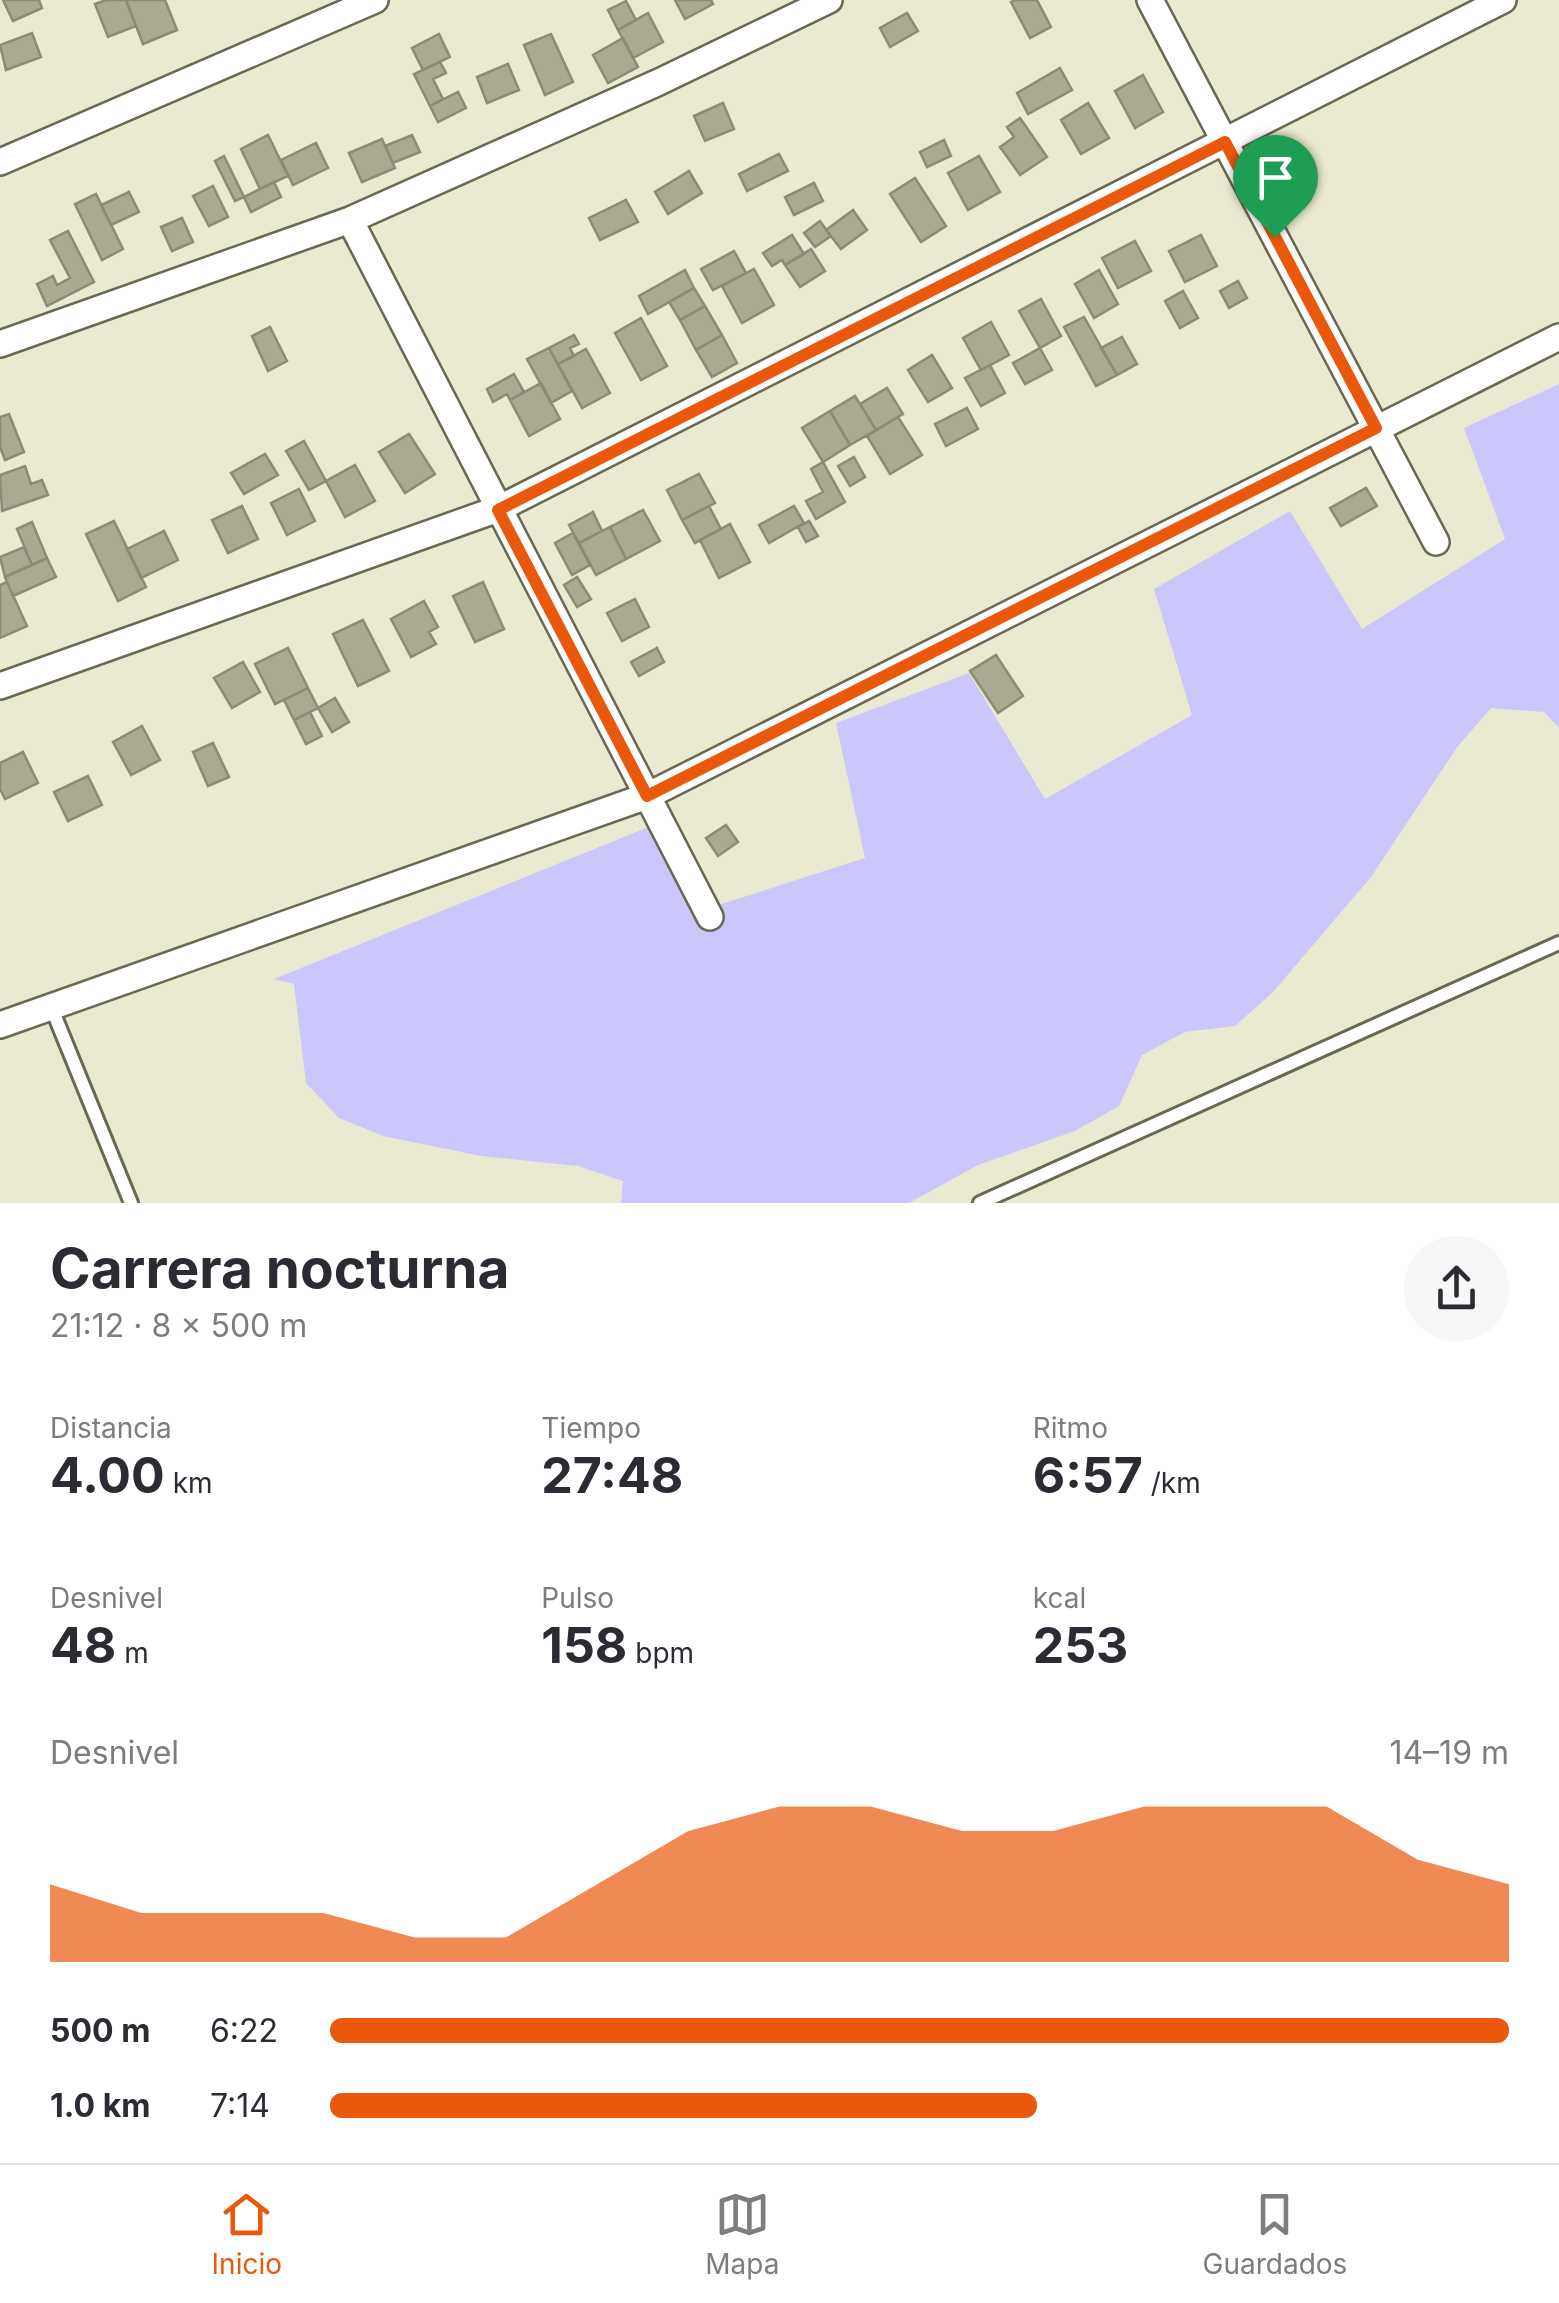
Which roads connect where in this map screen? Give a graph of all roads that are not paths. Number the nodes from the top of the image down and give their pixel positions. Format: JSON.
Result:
{"nodes":[{"id":1,"x":374,"y":0,"type":"edge"},
{"id":2,"x":829,"y":0,"type":"edge"},
{"id":3,"x":1150,"y":0,"type":"edge"},
{"id":4,"x":1503,"y":0,"type":"edge"},
{"id":5,"x":1225,"y":142,"type":"junction"},
{"id":6,"x":0,"y":162,"type":"edge"},
{"id":7,"x":350,"y":220,"type":"junction"},
{"id":8,"x":1559,"y":337,"type":"edge"},
{"id":9,"x":0,"y":344,"type":"edge"},
{"id":10,"x":1376,"y":428,"type":"junction"},
{"id":11,"x":498,"y":510,"type":"junction"},
{"id":12,"x":1436,"y":542,"type":"dead end"},
{"id":13,"x":0,"y":686,"type":"edge"},
{"id":14,"x":647,"y":796,"type":"junction"},
{"id":15,"x":710,"y":917,"type":"dead end"},
{"id":16,"x":1559,"y":942,"type":"edge"},
{"id":17,"x":52,"y":1009,"type":"junction"},
{"id":18,"x":0,"y":1025,"type":"edge"},
{"id":19,"x":130,"y":1203,"type":"edge"},
{"id":20,"x":980,"y":1203,"type":"edge"}],
"edges":[{"from":1,"to":6,"type":"street"},
{"from":2,"to":7,"type":"street"},
{"from":3,"to":5,"type":"street"},
{"from":4,"to":5,"type":"street"},
{"from":5,"to":10,"type":"street"},
{"from":5,"to":11,"type":"street"},
{"from":7,"to":9,"type":"street"},
{"from":7,"to":11,"type":"street"},
{"from":8,"to":10,"type":"street"},
{"from":10,"to":12,"type":"street"},
{"from":10,"to":14,"type":"street"},
{"from":11,"to":13,"type":"street"},
{"from":11,"to":14,"type":"street"},
{"from":14,"to":15,"type":"street"},
{"from":14,"to":17,"type":"street"},
{"from":16,"to":20,"type":"lane"},
{"from":17,"to":18,"type":"street"},
{"from":17,"to":19,"type":"lane"}]}
